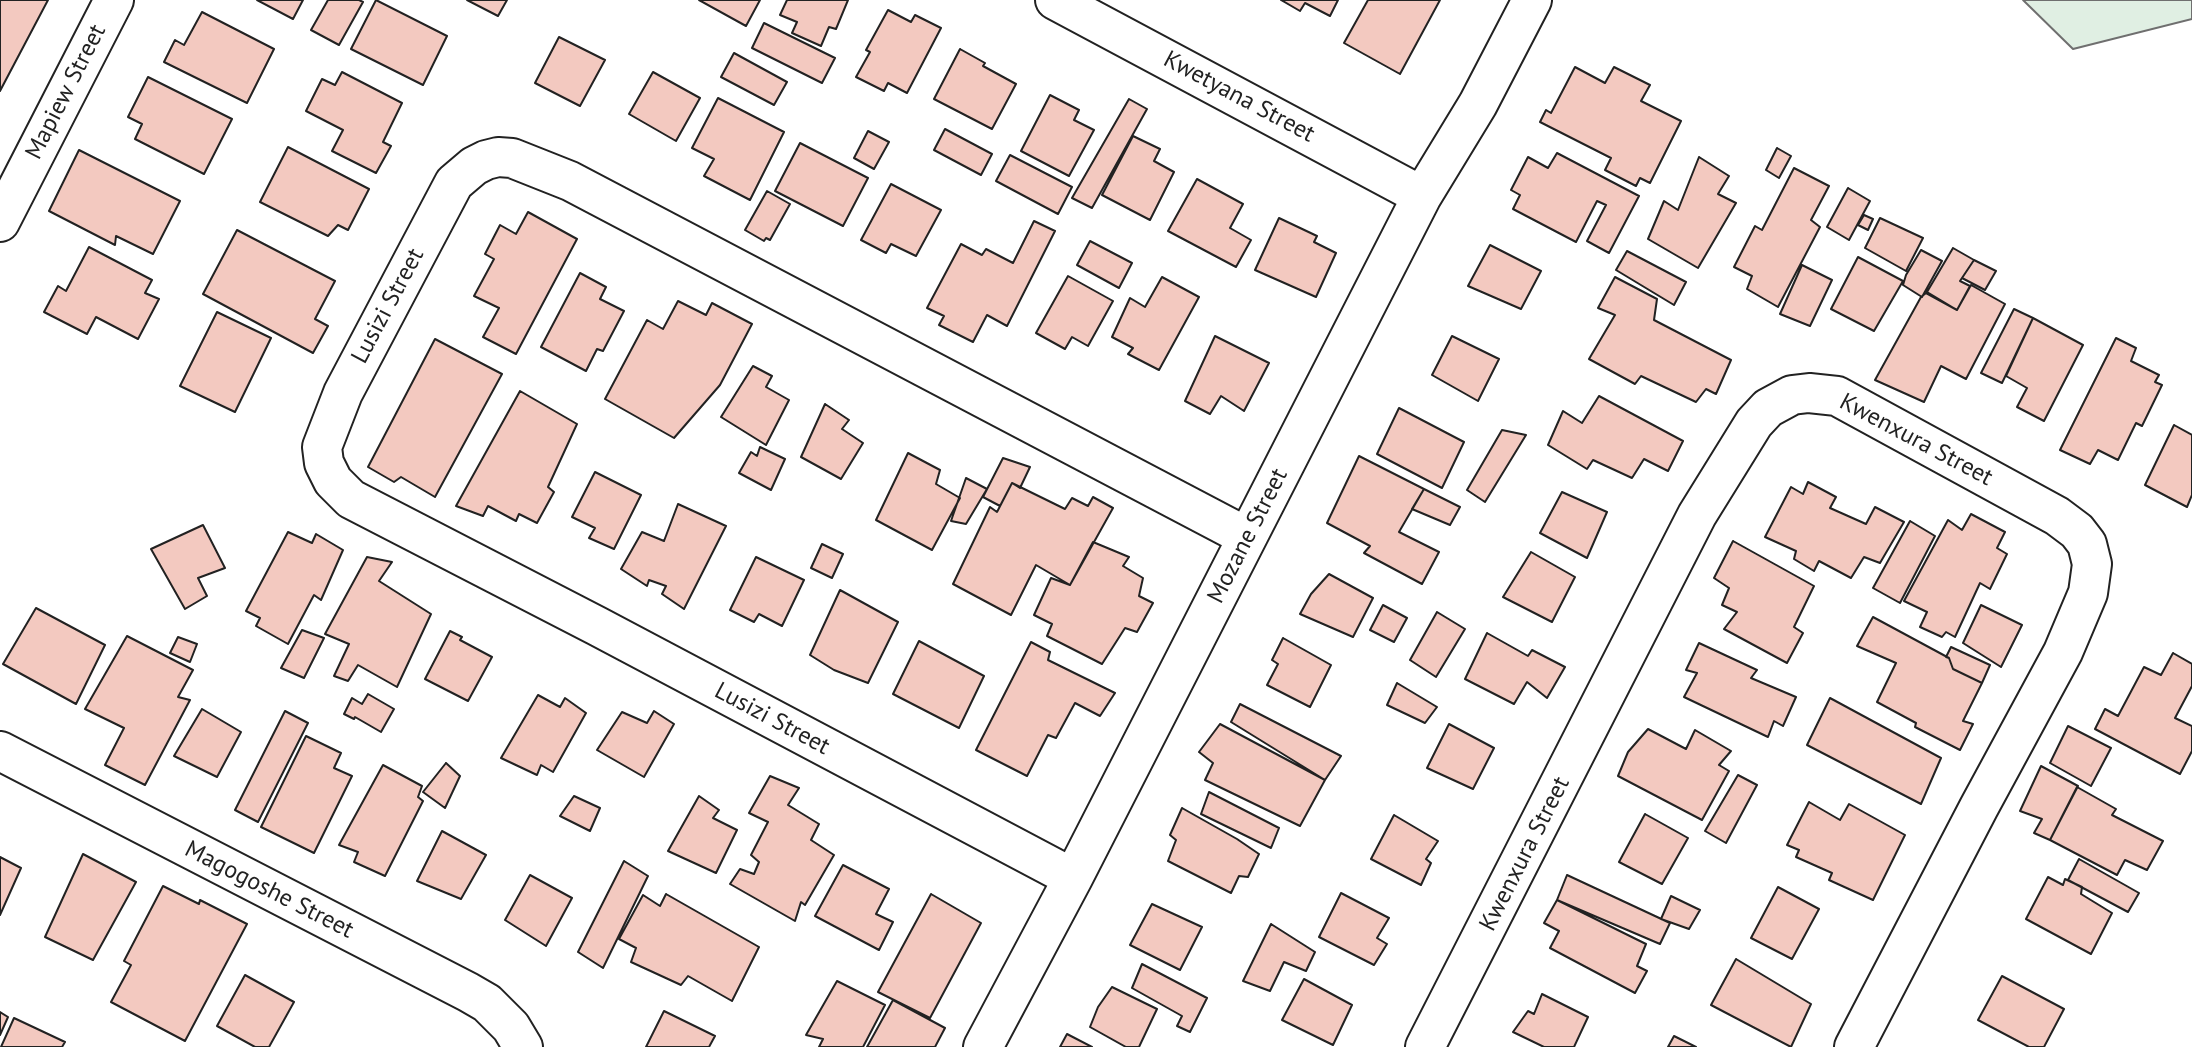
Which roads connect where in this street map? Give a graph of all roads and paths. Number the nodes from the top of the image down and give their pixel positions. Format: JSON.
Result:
{"nodes":[{"id":1,"x":114,"y":0,"type":"edge"},
{"id":2,"x":1055,"y":0,"type":"edge"},
{"id":3,"x":1525,"y":14,"type":"edge"},
{"id":4,"x":1422,"y":196,"type":"junction"},
{"id":5,"x":0,"y":222,"type":"edge"},
{"id":6,"x":1247,"y":537,"type":"junction"},
{"id":7,"x":0,"y":751,"type":"edge"},
{"id":8,"x":1073,"y":878,"type":"junction"},
{"id":9,"x":523,"y":1047,"type":"edge"},
{"id":10,"x":983,"y":1047,"type":"edge"},
{"id":11,"x":1426,"y":1047,"type":"edge"},
{"id":12,"x":1854,"y":1047,"type":"edge"}],
"edges":[{"from":1,"to":5,"type":"street","name":"Mapiew Street"},
{"from":2,"to":4,"type":"street","name":"Kwetyana Street"},
{"from":3,"to":4,"type":"street","name":"Mozane Street"},
{"from":4,"to":6,"type":"street","name":"Mozane Street"},
{"from":6,"to":8,"type":"street","name":"Mozane Street"},
{"from":6,"to":8,"type":"street","name":"Lusizi Street"},
{"from":7,"to":9,"type":"street","name":"Magogoshe Street"},
{"from":8,"to":10,"type":"street","name":"Mozane Street"},
{"from":11,"to":12,"type":"street","name":"Kwenxura Street"}]}
